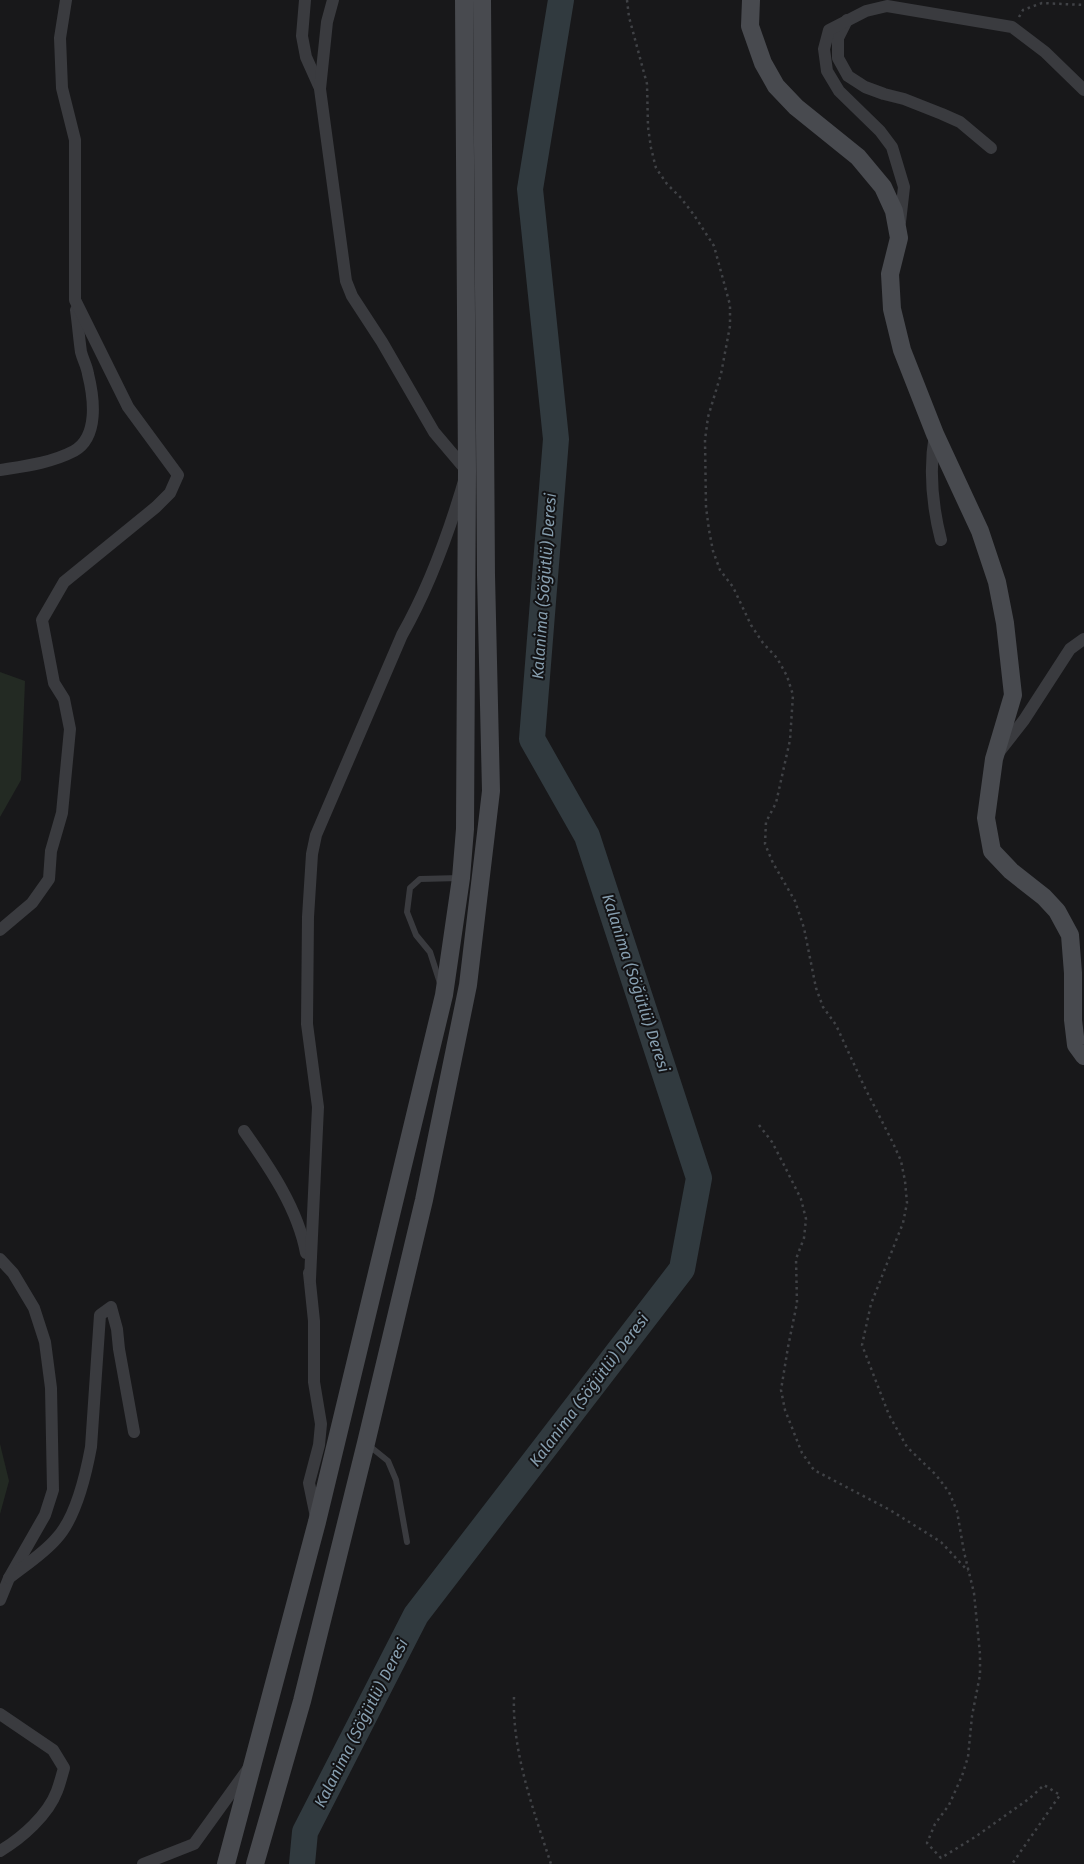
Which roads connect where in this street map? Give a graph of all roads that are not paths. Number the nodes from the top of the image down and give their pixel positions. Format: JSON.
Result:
{"nodes":[{"id":1,"x":66,"y":0,"type":"edge"},
{"id":2,"x":305,"y":0,"type":"edge"},
{"id":3,"x":333,"y":0,"type":"edge"},
{"id":4,"x":464,"y":0,"type":"edge"},
{"id":5,"x":482,"y":0,"type":"edge"},
{"id":6,"x":751,"y":0,"type":"edge"},
{"id":7,"x":848,"y":20,"type":"junction"},
{"id":8,"x":320,"y":89,"type":"junction"},
{"id":9,"x":1084,"y":90,"type":"edge"},
{"id":10,"x":991,"y":148,"type":"dead end"},
{"id":11,"x":898,"y":238,"type":"junction"},
{"id":12,"x":75,"y":300,"type":"junction"},
{"id":13,"x":935,"y":434,"type":"junction"},
{"id":14,"x":0,"y":470,"type":"edge"},
{"id":15,"x":466,"y":470,"type":"junction"},
{"id":16,"x":941,"y":540,"type":"dead end"},
{"id":17,"x":1084,"y":639,"type":"edge"},
{"id":18,"x":994,"y":759,"type":"junction"},
{"id":19,"x":461,"y":878,"type":"junction"},
{"id":20,"x":0,"y":930,"type":"edge"},
{"id":21,"x":444,"y":994,"type":"junction"},
{"id":22,"x":1084,"y":1056,"type":"edge"},
{"id":23,"x":244,"y":1131,"type":"dead end"},
{"id":24,"x":0,"y":1260,"type":"edge"},
{"id":25,"x":310,"y":1279,"type":"junction"},
{"id":26,"x":134,"y":1432,"type":"dead end"},
{"id":27,"x":366,"y":1444,"type":"junction"},
{"id":28,"x":317,"y":1522,"type":"junction"},
{"id":29,"x":407,"y":1542,"type":"dead end"},
{"id":30,"x":9,"y":1578,"type":"junction"},
{"id":31,"x":0,"y":1600,"type":"edge"},
{"id":32,"x":0,"y":1714,"type":"edge"},
{"id":33,"x":252,"y":1764,"type":"junction"},
{"id":34,"x":0,"y":1851,"type":"edge"},
{"id":35,"x":143,"y":1864,"type":"edge"},
{"id":36,"x":226,"y":1864,"type":"edge"},
{"id":37,"x":255,"y":1864,"type":"edge"}],
"edges":[{"from":1,"to":12,"type":"street"},
{"from":2,"to":8,"type":"street"},
{"from":3,"to":8,"type":"street"},
{"from":4,"to":15,"type":"main road"},
{"from":5,"to":27,"type":"main road"},
{"from":6,"to":11,"type":"main road"},
{"from":7,"to":9,"type":"street"},
{"from":7,"to":10,"type":"street"},
{"from":7,"to":11,"type":"street"},
{"from":8,"to":15,"type":"street"},
{"from":11,"to":13,"type":"main road"},
{"from":12,"to":14,"type":"street"},
{"from":12,"to":20,"type":"street"},
{"from":13,"to":16,"type":"street"},
{"from":13,"to":18,"type":"main road"},
{"from":15,"to":19,"type":"main road"},
{"from":15,"to":25,"type":"street"},
{"from":17,"to":18,"type":"street"},
{"from":18,"to":22,"type":"main road"},
{"from":19,"to":21,"type":"main road"},
{"from":19,"to":21,"type":"lane"},
{"from":21,"to":28,"type":"main road"},
{"from":23,"to":25,"type":"street"},
{"from":24,"to":30,"type":"street"},
{"from":25,"to":28,"type":"street"},
{"from":26,"to":30,"type":"street"},
{"from":27,"to":29,"type":"lane"},
{"from":27,"to":37,"type":"main road"},
{"from":28,"to":33,"type":"main road"},
{"from":30,"to":31,"type":"street"},
{"from":32,"to":34,"type":"street"},
{"from":33,"to":35,"type":"street"},
{"from":33,"to":36,"type":"main road"}]}
